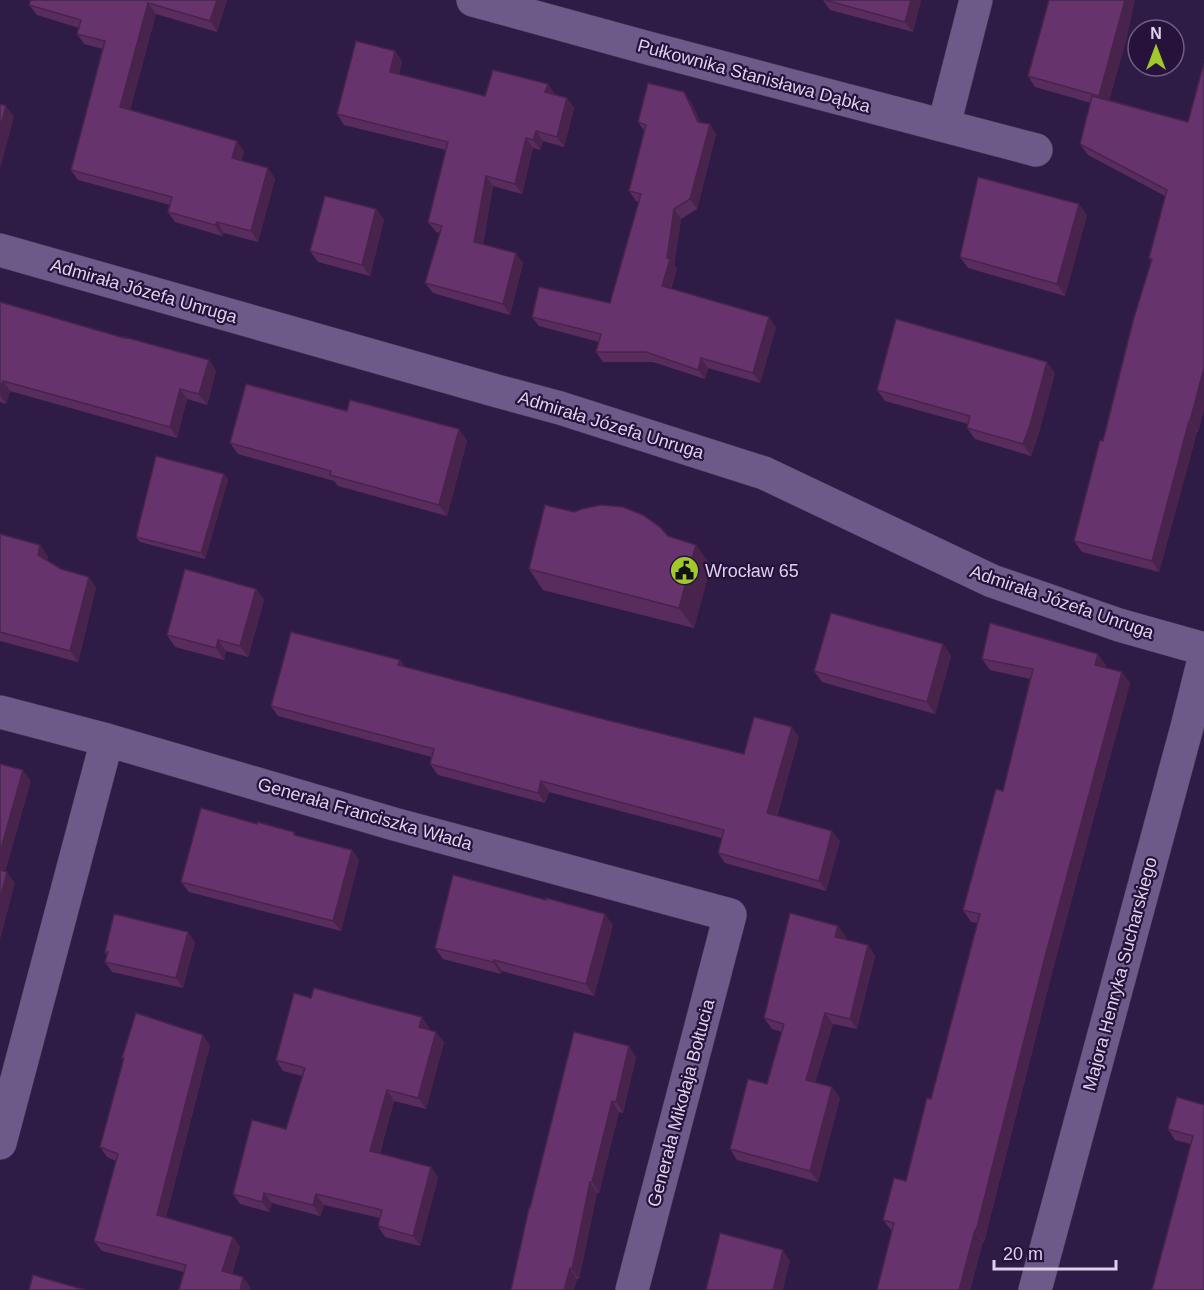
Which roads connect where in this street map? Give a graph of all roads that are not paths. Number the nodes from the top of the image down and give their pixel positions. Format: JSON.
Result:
{"nodes":[{"id":1,"x":473,"y":0,"type":"edge"},
{"id":2,"x":976,"y":0,"type":"edge"},
{"id":3,"x":944,"y":125,"type":"junction"},
{"id":4,"x":1036,"y":150,"type":"dead end"},
{"id":5,"x":0,"y":250,"type":"edge"},
{"id":6,"x":1204,"y":649,"type":"edge"},
{"id":7,"x":1204,"y":659,"type":"edge"},
{"id":8,"x":0,"y":712,"type":"edge"},
{"id":9,"x":107,"y":740,"type":"junction"},
{"id":10,"x":730,"y":915,"type":"joint"},
{"id":11,"x":0,"y":1143,"type":"edge"},
{"id":12,"x":632,"y":1290,"type":"edge"},
{"id":13,"x":1035,"y":1290,"type":"edge"}],
"edges":[{"from":1,"to":3,"type":"street","name":"Pułkownika Stanisława Dąbka"},
{"from":2,"to":3,"type":"street"},
{"from":3,"to":4,"type":"street","name":"Pułkownika Stanisława Dąbka"},
{"from":5,"to":6,"type":"street","name":"Admirała Józefa Unruga"},
{"from":7,"to":13,"type":"street","name":"Majora Henryka Sucharskiego"},
{"from":8,"to":9,"type":"street","name":"Generała Franciszka Włada"},
{"from":9,"to":10,"type":"street","name":"Generała Franciszka Włada"},
{"from":9,"to":11,"type":"street"},
{"from":10,"to":12,"type":"street","name":"Generała Mikołaja Bołtucia"}]}
